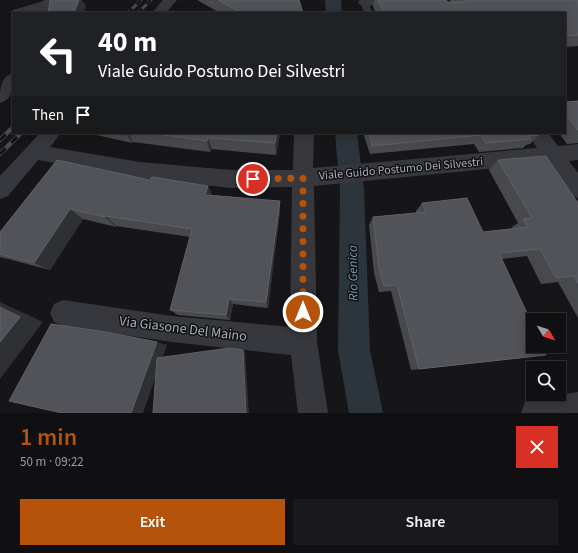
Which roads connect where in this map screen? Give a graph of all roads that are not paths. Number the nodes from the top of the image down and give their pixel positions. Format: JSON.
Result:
{"nodes":[{"id":1,"x":170,"y":0,"type":"edge"},
{"id":2,"x":397,"y":0,"type":"edge"},
{"id":3,"x":51,"y":4,"type":"edge"},
{"id":4,"x":366,"y":8,"type":"edge"},
{"id":5,"x":23,"y":12,"type":"edge"},
{"id":6,"x":160,"y":12,"type":"edge"},
{"id":7,"x":12,"y":80,"type":"edge"},
{"id":8,"x":0,"y":97,"type":"edge"},
{"id":9,"x":50,"y":134,"type":"edge"},
{"id":10,"x":304,"y":134,"type":"edge"},
{"id":11,"x":538,"y":134,"type":"edge"},
{"id":12,"x":34,"y":152,"type":"junction"},
{"id":13,"x":578,"y":152,"type":"edge"},
{"id":14,"x":553,"y":155,"type":"junction"},
{"id":15,"x":303,"y":178,"type":"junction"},
{"id":16,"x":578,"y":189,"type":"edge"},
{"id":17,"x":0,"y":190,"type":"edge"},
{"id":18,"x":63,"y":313,"type":"dead end"},
{"id":19,"x":303,"y":342,"type":"junction"},
{"id":20,"x":578,"y":407,"type":"edge"},
{"id":21,"x":313,"y":413,"type":"edge"},
{"id":22,"x":536,"y":413,"type":"edge"}],
"edges":[{"from":1,"to":6,"type":"street"},
{"from":2,"to":4,"type":"street"},
{"from":3,"to":5,"type":"street"},
{"from":7,"to":8,"type":"street"},
{"from":9,"to":12,"type":"street"},
{"from":10,"to":15,"type":"street"},
{"from":11,"to":14,"type":"street"},
{"from":12,"to":15,"type":"street","name":"Viale Guido Postumo Dei Silvestri"},
{"from":12,"to":17,"type":"street"},
{"from":13,"to":14,"type":"street","name":"Viale Guido Postumo Dei Silvestri"},
{"from":14,"to":15,"type":"street","name":"Viale Guido Postumo Dei Silvestri"},
{"from":14,"to":16,"type":"street"},
{"from":15,"to":19,"type":"street"},
{"from":18,"to":19,"type":"street","name":"Via Giasone Del Maino"},
{"from":19,"to":21,"type":"street"},
{"from":20,"to":22,"type":"street"}]}
